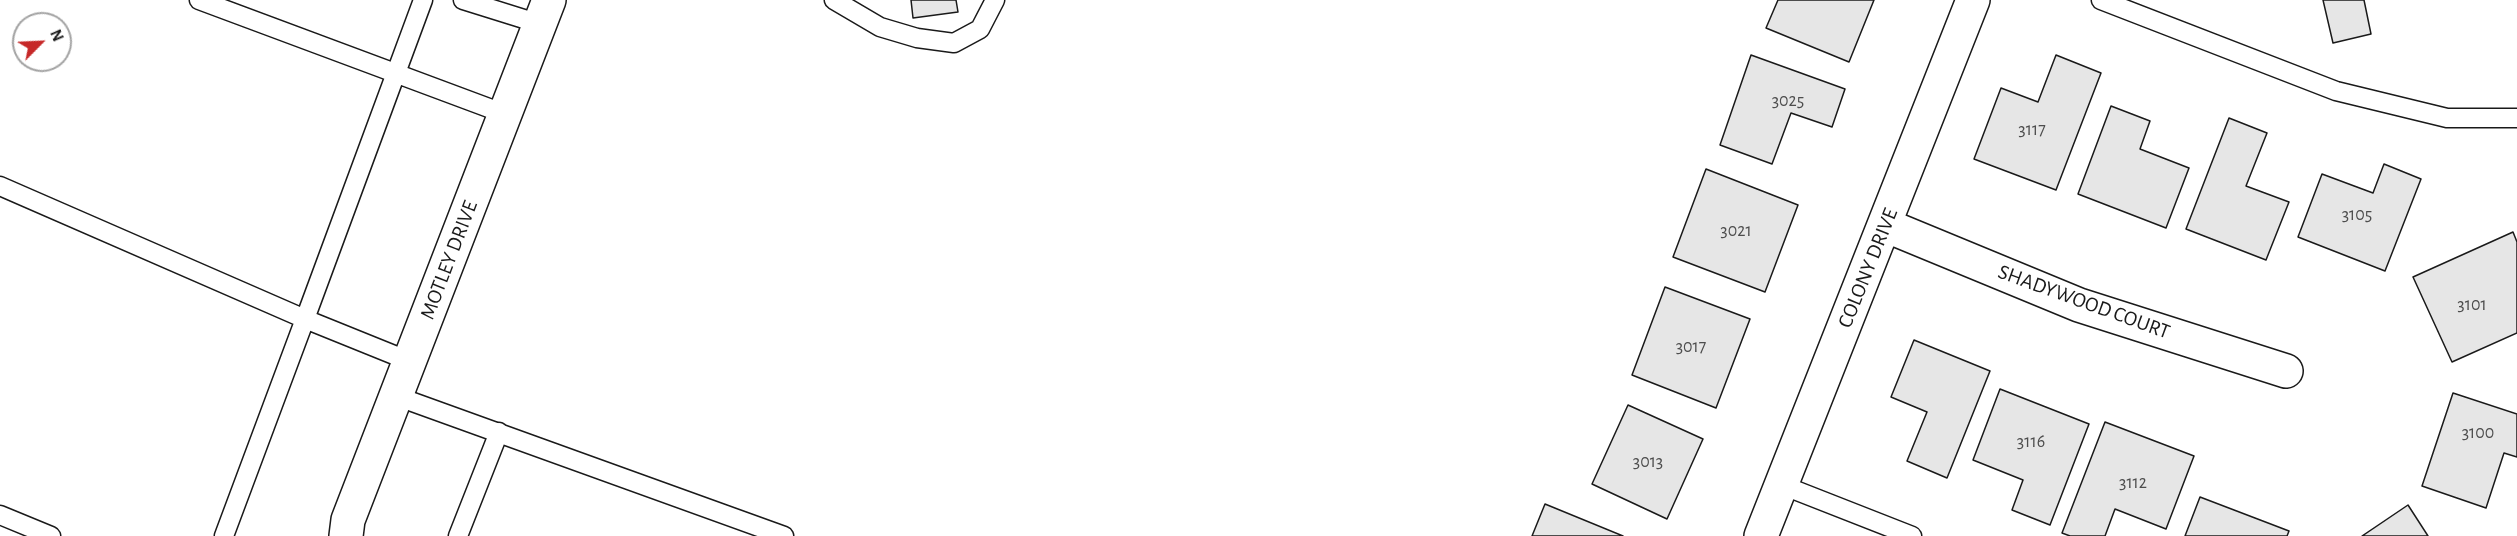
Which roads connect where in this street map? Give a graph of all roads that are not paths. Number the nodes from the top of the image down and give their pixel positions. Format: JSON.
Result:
{"nodes":[{"id":1,"x":199,"y":0,"type":"edge"},
{"id":2,"x":423,"y":0,"type":"edge"},
{"id":3,"x":463,"y":0,"type":"edge"},
{"id":4,"x":834,"y":0,"type":"edge"},
{"id":5,"x":995,"y":0,"type":"edge"},
{"id":6,"x":1973,"y":0,"type":"edge"},
{"id":7,"x":2101,"y":0,"type":"edge"},
{"id":8,"x":545,"y":12,"type":"edge"},
{"id":9,"x":397,"y":74,"type":"junction"},
{"id":10,"x":505,"y":114,"type":"junction"},
{"id":11,"x":2517,"y":118,"type":"edge"},
{"id":12,"x":0,"y":186,"type":"edge"},
{"id":13,"x":1885,"y":225,"type":"junction"},
{"id":14,"x":305,"y":319,"type":"junction"},
{"id":15,"x":409,"y":361,"type":"junction"},
{"id":16,"x":2286,"y":371,"type":"dead end"},
{"id":17,"x":396,"y":396,"type":"junction"},
{"id":18,"x":499,"y":432,"type":"junction"},
{"id":19,"x":1782,"y":485,"type":"junction"},
{"id":20,"x":0,"y":515,"type":"edge"},
{"id":21,"x":344,"y":531,"type":"edge"},
{"id":22,"x":51,"y":536,"type":"edge"},
{"id":23,"x":224,"y":536,"type":"edge"},
{"id":24,"x":458,"y":536,"type":"edge"},
{"id":25,"x":784,"y":536,"type":"edge"},
{"id":26,"x":1761,"y":536,"type":"edge"},
{"id":27,"x":1912,"y":536,"type":"edge"}],
"edges":[{"from":1,"to":9,"type":"lane"},
{"from":2,"to":9,"type":"lane"},
{"from":3,"to":8,"type":"lane"},
{"from":4,"to":5,"type":"lane"},
{"from":6,"to":13,"type":"street","name":"COLONY DRIVE"},
{"from":7,"to":11,"type":"lane"},
{"from":8,"to":10,"type":"street","name":"MOTLEY DRIVE"},
{"from":9,"to":10,"type":"lane"},
{"from":9,"to":14,"type":"lane"},
{"from":10,"to":15,"type":"street","name":"MOTLEY DRIVE"},
{"from":12,"to":14,"type":"lane"},
{"from":13,"to":16,"type":"street","name":"SHADYWOOD COURT"},
{"from":13,"to":19,"type":"street","name":"COLONY DRIVE"},
{"from":14,"to":15,"type":"lane"},
{"from":14,"to":23,"type":"lane"},
{"from":15,"to":17,"type":"street","name":"MOTLEY DRIVE"},
{"from":17,"to":18,"type":"lane"},
{"from":17,"to":21,"type":"street","name":"MOTLEY DRIVE"},
{"from":18,"to":24,"type":"lane"},
{"from":18,"to":25,"type":"lane"},
{"from":19,"to":26,"type":"street","name":"COLONY DRIVE"},
{"from":19,"to":27,"type":"lane"},
{"from":20,"to":22,"type":"lane"}]}
